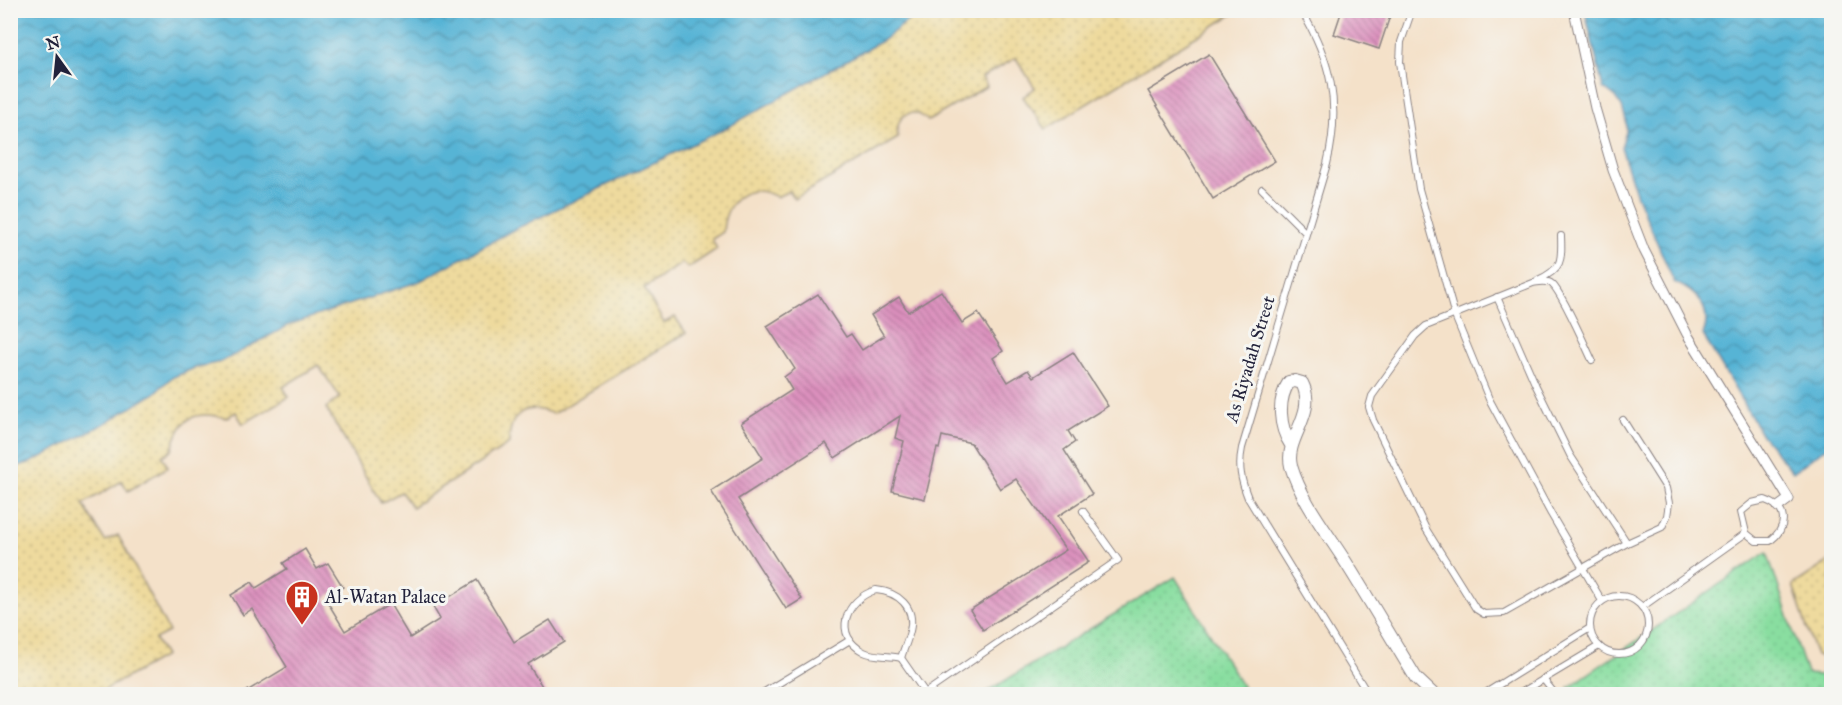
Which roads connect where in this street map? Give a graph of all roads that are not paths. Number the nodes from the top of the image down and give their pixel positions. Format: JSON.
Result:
{"nodes":[{"id":1,"x":1301,"y":10,"type":"edge"},
{"id":2,"x":1412,"y":10,"type":"edge"},
{"id":3,"x":1574,"y":10,"type":"edge"},
{"id":4,"x":1262,"y":189,"type":"dead end"},
{"id":5,"x":1306,"y":232,"type":"junction"},
{"id":6,"x":1561,"y":236,"type":"dead end"},
{"id":7,"x":1533,"y":283,"type":"junction"},
{"id":8,"x":1497,"y":297,"type":"junction"},
{"id":9,"x":1455,"y":316,"type":"junction"},
{"id":10,"x":1592,"y":360,"type":"dead end"},
{"id":11,"x":1623,"y":420,"type":"dead end"},
{"id":12,"x":1291,"y":445,"type":"dead end"},
{"id":13,"x":1778,"y":507,"type":"junction"},
{"id":14,"x":1083,"y":511,"type":"dead end"},
{"id":15,"x":1746,"y":533,"type":"junction"},
{"id":16,"x":1627,"y":543,"type":"junction"},
{"id":17,"x":1583,"y":568,"type":"junction"},
{"id":18,"x":1602,"y":601,"type":"junction"},
{"id":19,"x":1642,"y":607,"type":"junction"},
{"id":20,"x":1590,"y":628,"type":"junction"},
{"id":21,"x":850,"y":640,"type":"junction"},
{"id":22,"x":1599,"y":646,"type":"junction"},
{"id":23,"x":902,"y":658,"type":"junction"},
{"id":24,"x":1416,"y":678,"type":"junction"},
{"id":25,"x":1544,"y":679,"type":"junction"},
{"id":26,"x":761,"y":694,"type":"edge"},
{"id":27,"x":925,"y":694,"type":"edge"},
{"id":28,"x":1368,"y":694,"type":"edge"},
{"id":29,"x":1421,"y":694,"type":"edge"},
{"id":30,"x":1433,"y":694,"type":"edge"},
{"id":31,"x":1484,"y":694,"type":"edge"},
{"id":32,"x":1519,"y":694,"type":"edge"},
{"id":33,"x":1555,"y":694,"type":"edge"}],
"edges":[{"from":1,"to":5,"type":"lane","name":"As Riyadah Street"},
{"from":2,"to":9,"type":"lane"},
{"from":3,"to":13,"type":"street"},
{"from":4,"to":5,"type":"lane"},
{"from":5,"to":28,"type":"lane","name":"As Riyadah Street"},
{"from":6,"to":7,"type":"lane"},
{"from":7,"to":8,"type":"lane"},
{"from":7,"to":10,"type":"lane"},
{"from":8,"to":9,"type":"lane"},
{"from":8,"to":16,"type":"lane"},
{"from":9,"to":17,"type":"lane"},
{"from":9,"to":17,"type":"lane"},
{"from":11,"to":16,"type":"lane"},
{"from":12,"to":24,"type":"street"},
{"from":13,"to":15,"type":"lane"},
{"from":13,"to":15,"type":"lane"},
{"from":14,"to":27,"type":"lane"},
{"from":15,"to":19,"type":"lane"},
{"from":16,"to":17,"type":"lane"},
{"from":17,"to":18,"type":"lane"},
{"from":18,"to":19,"type":"lane"},
{"from":18,"to":20,"type":"lane"},
{"from":19,"to":22,"type":"lane"},
{"from":20,"to":22,"type":"lane"},
{"from":20,"to":31,"type":"lane"},
{"from":21,"to":23,"type":"lane"},
{"from":21,"to":23,"type":"lane"},
{"from":21,"to":26,"type":"lane"},
{"from":22,"to":25,"type":"lane"},
{"from":23,"to":27,"type":"lane"},
{"from":24,"to":29,"type":"street"},
{"from":24,"to":30,"type":"street"},
{"from":25,"to":32,"type":"lane"},
{"from":25,"to":33,"type":"lane"}]}
